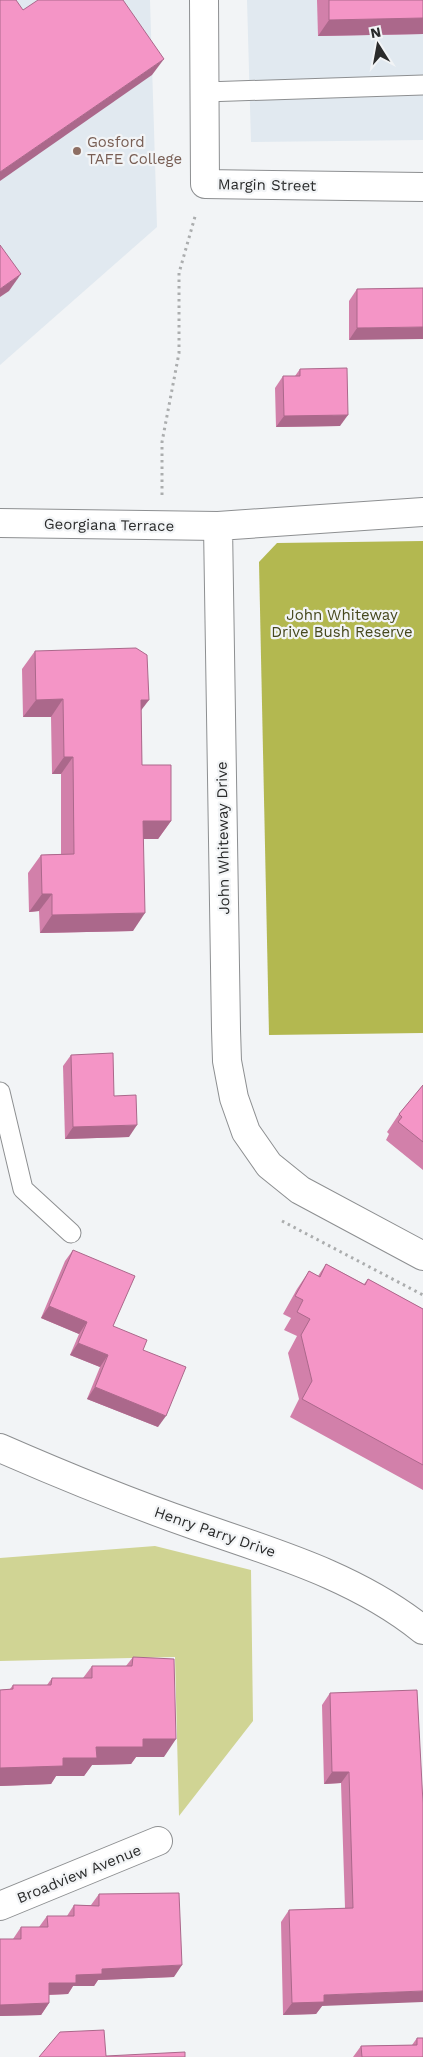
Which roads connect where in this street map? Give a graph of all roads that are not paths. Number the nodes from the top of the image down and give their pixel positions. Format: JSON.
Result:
{"nodes":[{"id":1,"x":204,"y":0,"type":"edge"},
{"id":2,"x":423,"y":85,"type":"edge"},
{"id":3,"x":206,"y":92,"type":"junction"},
{"id":4,"x":423,"y":187,"type":"edge"},
{"id":5,"x":423,"y":512,"type":"edge"},
{"id":6,"x":0,"y":523,"type":"edge"},
{"id":7,"x":218,"y":526,"type":"junction"},
{"id":8,"x":0,"y":1092,"type":"edge"},
{"id":9,"x":71,"y":1233,"type":"dead end"},
{"id":10,"x":423,"y":1256,"type":"edge"},
{"id":11,"x":0,"y":1448,"type":"edge"},
{"id":12,"x":423,"y":1630,"type":"edge"},
{"id":13,"x":158,"y":1841,"type":"dead end"},
{"id":14,"x":0,"y":1906,"type":"edge"}],
"edges":[{"from":1,"to":3,"type":"street","name":"Margin Street"},
{"from":2,"to":3,"type":"lane"},
{"from":3,"to":4,"type":"street","name":"Margin Street"},
{"from":5,"to":7,"type":"street"},
{"from":6,"to":7,"type":"street","name":"Georgiana Terrace"},
{"from":7,"to":10,"type":"street","name":"John Whiteway Drive"},
{"from":8,"to":9,"type":"lane"},
{"from":11,"to":12,"type":"street","name":"Henry Parry Drive"},
{"from":13,"to":14,"type":"street","name":"Broadview Avenue"}]}
